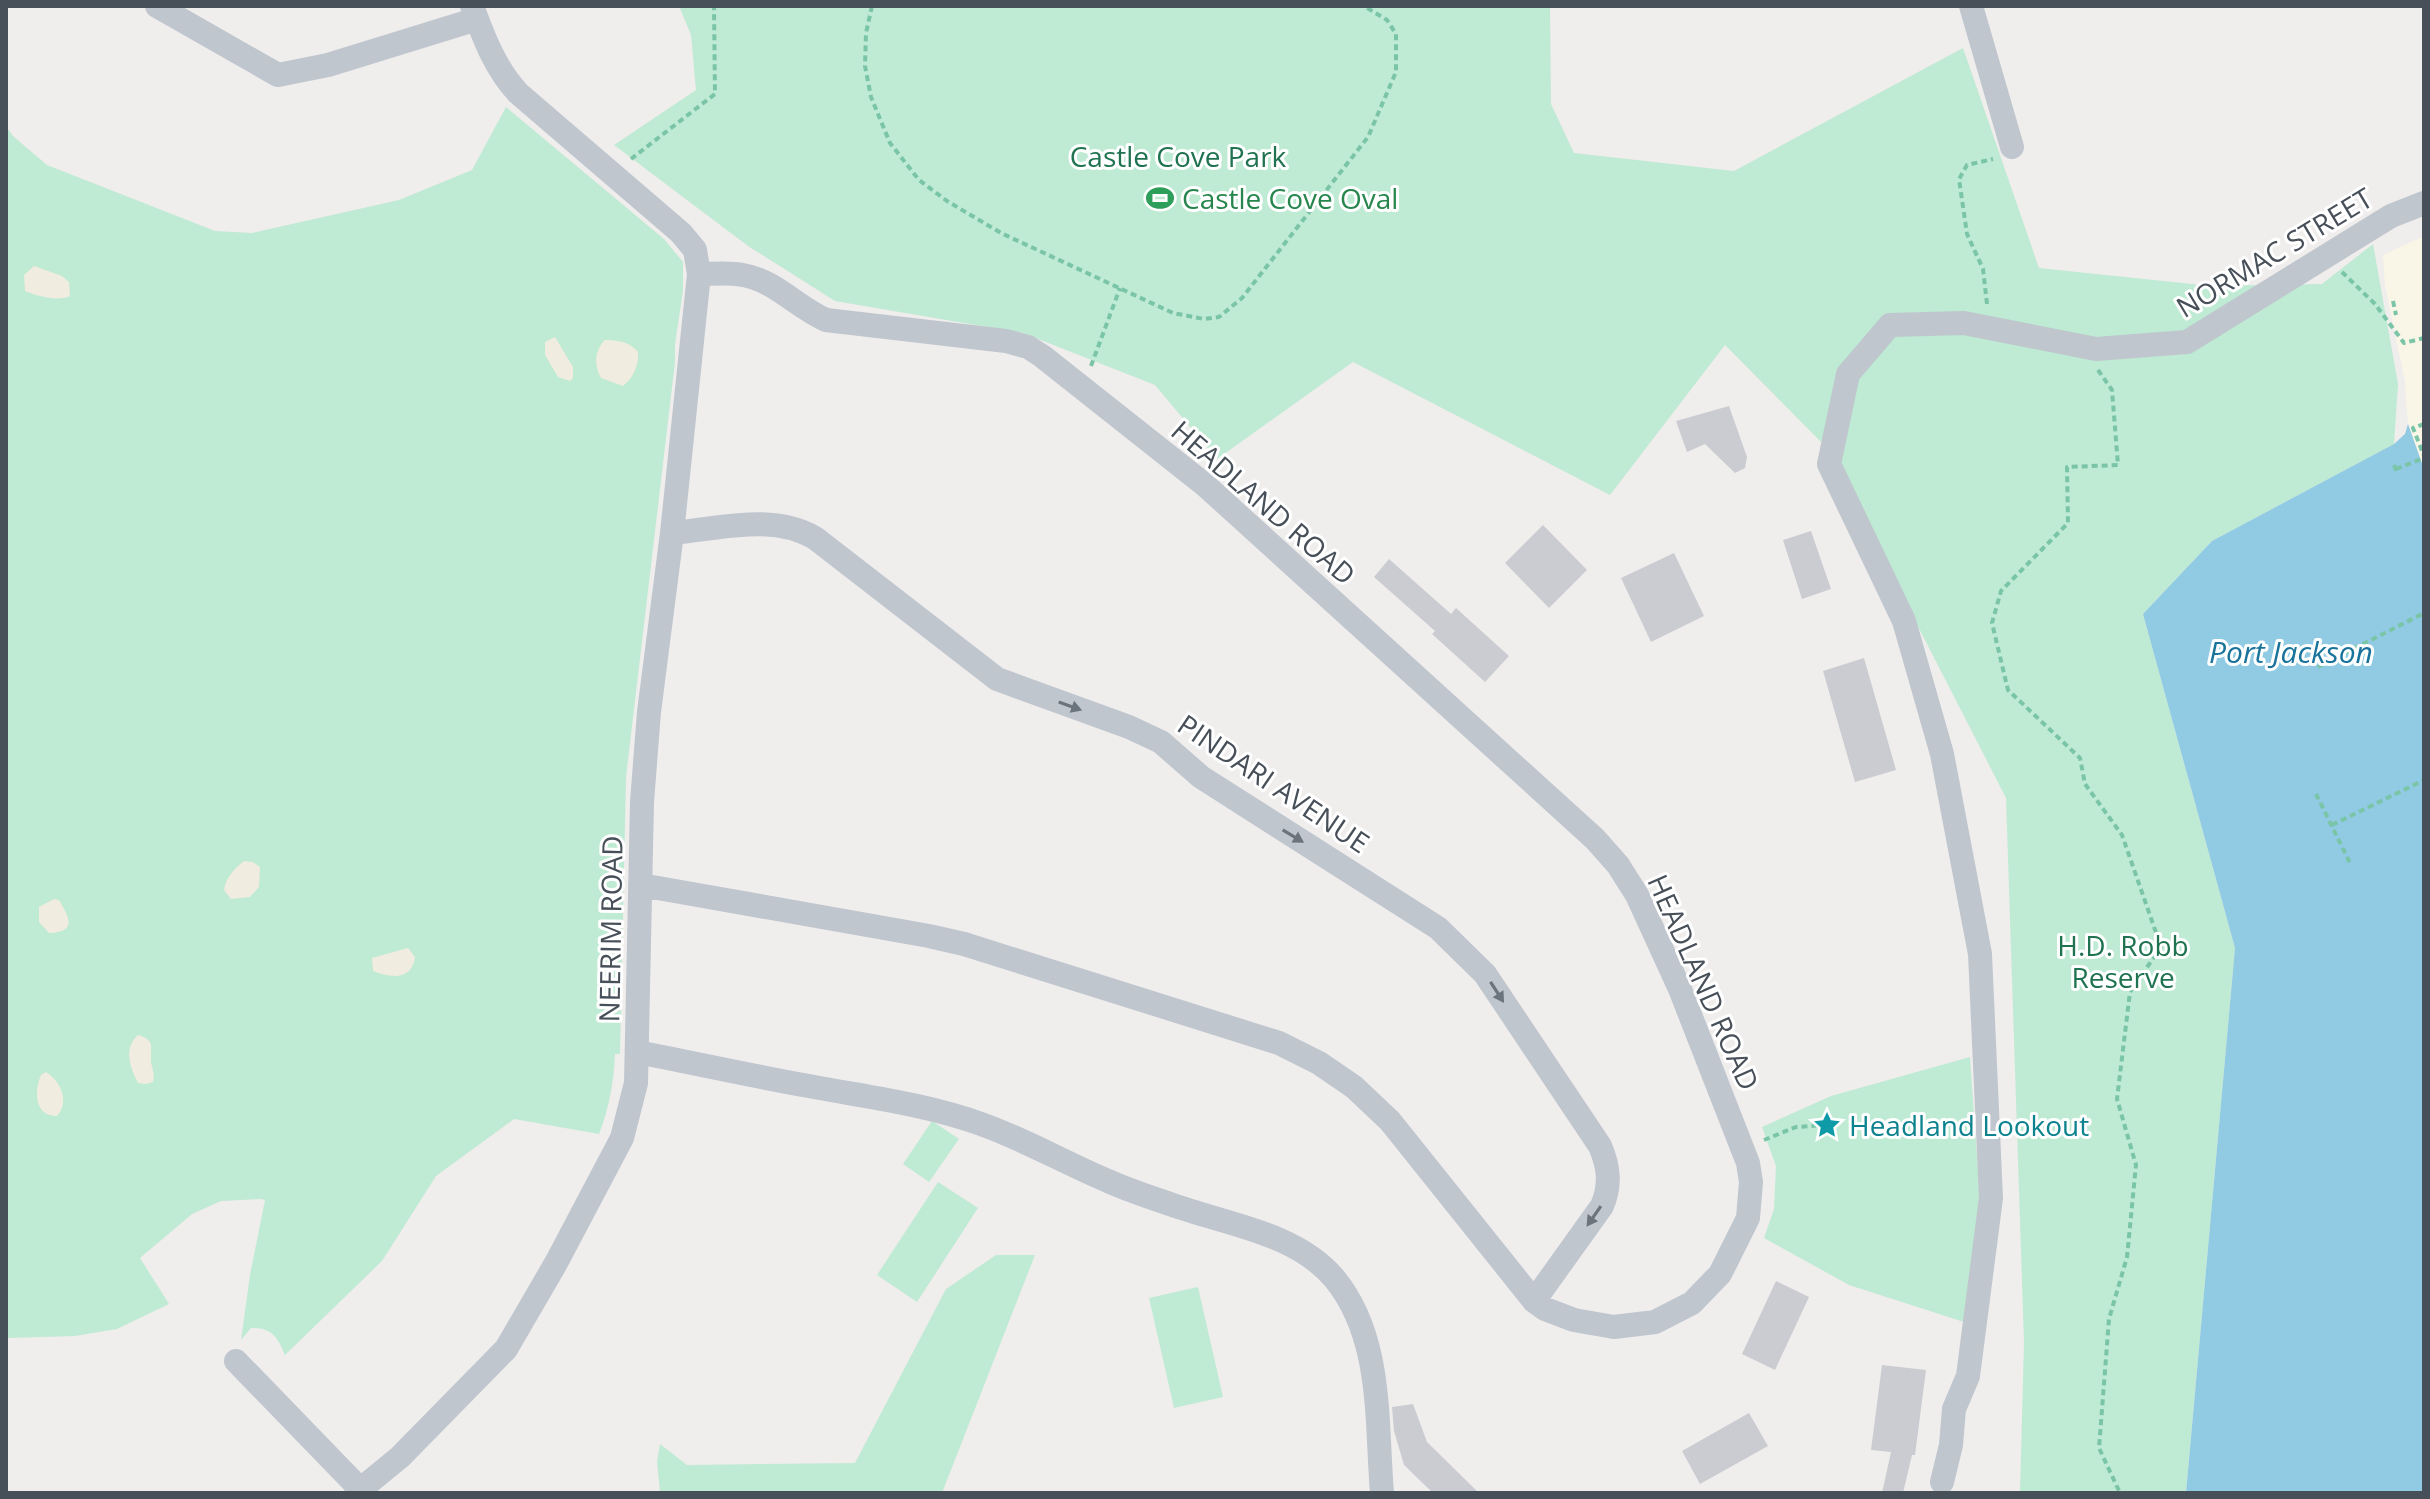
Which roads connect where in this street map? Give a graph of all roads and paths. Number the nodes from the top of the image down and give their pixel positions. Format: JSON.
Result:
{"nodes":[{"id":1,"x":157,"y":6,"type":"edge"},
{"id":2,"x":714,"y":6,"type":"edge"},
{"id":3,"x":872,"y":6,"type":"edge"},
{"id":4,"x":1364,"y":6,"type":"edge"},
{"id":5,"x":1971,"y":6,"type":"edge"},
{"id":6,"x":474,"y":13,"type":"edge"},
{"id":7,"x":2012,"y":147,"type":"joint"},
{"id":8,"x":628,"y":161,"type":"dead end"},
{"id":9,"x":2424,"y":203,"type":"edge"},
{"id":10,"x":2327,"y":256,"type":"junction"},
{"id":11,"x":699,"y":274,"type":"junction"},
{"id":12,"x":1121,"y":288,"type":"junction"},
{"id":13,"x":2393,"y":301,"type":"dead end"},
{"id":14,"x":1993,"y":314,"type":"dead end"},
{"id":15,"x":2396,"y":315,"type":"dead end"},
{"id":16,"x":2424,"y":338,"type":"edge"},
{"id":17,"x":2096,"y":349,"type":"junction"},
{"id":18,"x":1079,"y":385,"type":"junction"},
{"id":19,"x":2424,"y":424,"type":"edge"},
{"id":20,"x":2424,"y":457,"type":"edge"},
{"id":21,"x":2396,"y":469,"type":"dead end"},
{"id":22,"x":672,"y":533,"type":"junction"},
{"id":23,"x":2424,"y":613,"type":"edge"},
{"id":24,"x":2318,"y":667,"type":"dead end"},
{"id":25,"x":2424,"y":780,"type":"edge"},
{"id":26,"x":2316,"y":794,"type":"dead end"},
{"id":27,"x":2332,"y":825,"type":"junction"},
{"id":28,"x":2350,"y":863,"type":"dead end"},
{"id":29,"x":641,"y":885,"type":"junction"},
{"id":30,"x":637,"y":1052,"type":"junction"},
{"id":31,"x":1827,"y":1125,"type":"dead end"},
{"id":32,"x":1743,"y":1148,"type":"junction"},
{"id":33,"x":1534,"y":1301,"type":"junction"},
{"id":34,"x":236,"y":1361,"type":"dead end"},
{"id":35,"x":1942,"y":1482,"type":"dead end"},
{"id":36,"x":358,"y":1491,"type":"edge"},
{"id":37,"x":1382,"y":1493,"type":"edge"},
{"id":38,"x":2120,"y":1493,"type":"edge"}],
"edges":[{"from":1,"to":6,"type":"street"},
{"from":2,"to":8,"type":"path"},
{"from":3,"to":12,"type":"path"},
{"from":4,"to":12,"type":"path"},
{"from":5,"to":7,"type":"street"},
{"from":6,"to":11,"type":"street"},
{"from":7,"to":14,"type":"path"},
{"from":9,"to":10,"type":"street","name":"NORMAC STREET"},
{"from":10,"to":16,"type":"path"},
{"from":10,"to":17,"type":"street","name":"NORMAC STREET"},
{"from":11,"to":18,"type":"street","name":"HEADLAND ROAD"},
{"from":11,"to":22,"type":"street","name":"NEERIM ROAD"},
{"from":12,"to":18,"type":"path"},
{"from":13,"to":15,"type":"path"},
{"from":17,"to":35,"type":"street","name":"NORMAC STREET"},
{"from":17,"to":38,"type":"path"},
{"from":18,"to":32,"type":"street","name":"HEADLAND ROAD"},
{"from":19,"to":20,"type":"path"},
{"from":20,"to":21,"type":"path"},
{"from":22,"to":29,"type":"street","name":"NEERIM ROAD"},
{"from":22,"to":33,"type":"street","name":"PINDARI AVENUE","one_way":true},
{"from":23,"to":24,"type":"path"},
{"from":25,"to":27,"type":"path"},
{"from":26,"to":27,"type":"path"},
{"from":27,"to":28,"type":"path"},
{"from":29,"to":30,"type":"street","name":"NEERIM ROAD"},
{"from":29,"to":33,"type":"street","name":"HEADLAND ROAD"},
{"from":30,"to":36,"type":"street","name":"NEERIM ROAD"},
{"from":30,"to":37,"type":"street"},
{"from":31,"to":32,"type":"path"},
{"from":32,"to":33,"type":"street","name":"HEADLAND ROAD"},
{"from":34,"to":36,"type":"street"}]}
